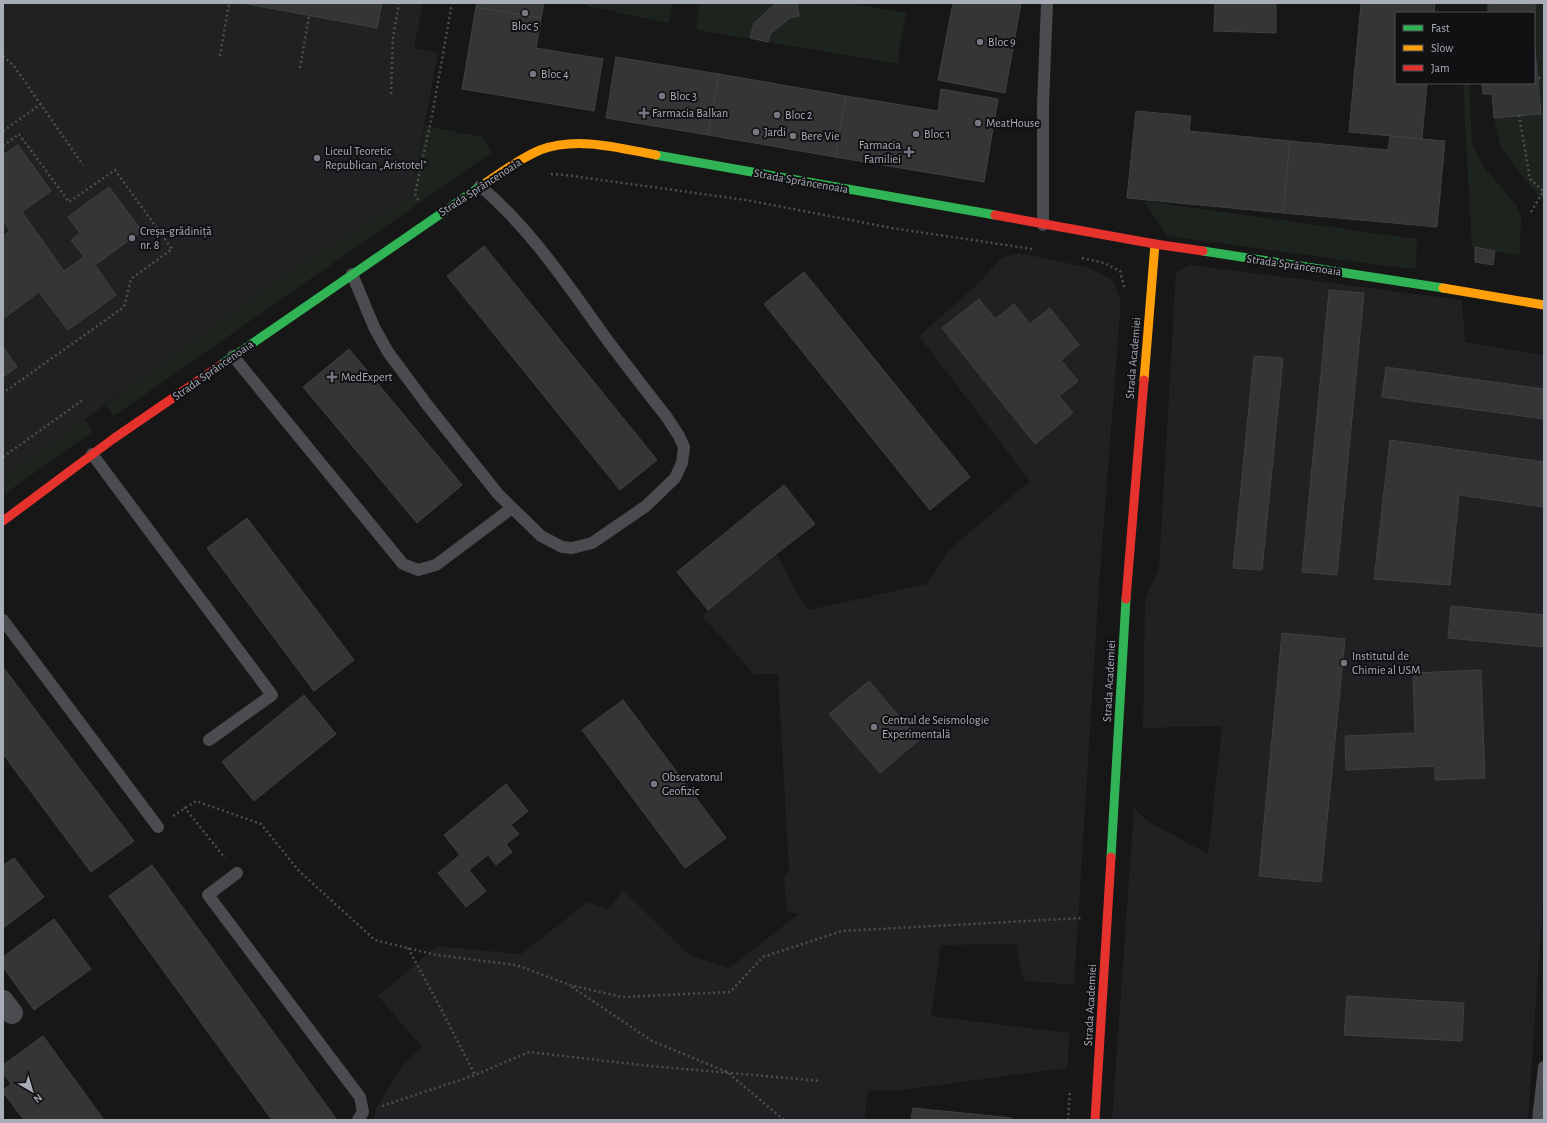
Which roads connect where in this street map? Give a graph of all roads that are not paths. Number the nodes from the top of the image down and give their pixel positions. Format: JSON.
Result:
{"nodes":[{"id":1,"x":1047,"y":3,"type":"edge"},
{"id":2,"x":480,"y":186,"type":"junction"},
{"id":3,"x":1043,"y":225,"type":"junction"},
{"id":4,"x":1155,"y":244,"type":"junction"},
{"id":5,"x":352,"y":274,"type":"junction"},
{"id":6,"x":1544,"y":305,"type":"edge"},
{"id":7,"x":234,"y":356,"type":"junction"},
{"id":8,"x":92,"y":454,"type":"junction"},
{"id":9,"x":512,"y":508,"type":"junction"},
{"id":10,"x":3,"y":521,"type":"edge"},
{"id":11,"x":3,"y":620,"type":"edge"},
{"id":12,"x":209,"y":740,"type":"dead end"},
{"id":13,"x":158,"y":827,"type":"road end"},
{"id":14,"x":237,"y":872,"type":"road end"},
{"id":15,"x":1544,"y":1067,"type":"edge"},
{"id":16,"x":360,"y":1116,"type":"edge"},
{"id":17,"x":1095,"y":1120,"type":"edge"},
{"id":18,"x":1538,"y":1120,"type":"edge"}],
"edges":[{"from":1,"to":3,"type":"lane"},
{"from":2,"to":3,"type":"street","name":"Strada Sprâncenoaia"},
{"from":2,"to":5,"type":"street","name":"Strada Sprâncenoaia"},
{"from":2,"to":9,"type":"lane"},
{"from":3,"to":4,"type":"street","name":"Strada Sprâncenoaia"},
{"from":4,"to":6,"type":"street","name":"Strada Sprâncenoaia"},
{"from":4,"to":17,"type":"street","name":"Strada Academiei"},
{"from":5,"to":7,"type":"street","name":"Strada Sprâncenoaia"},
{"from":5,"to":9,"type":"lane"},
{"from":7,"to":8,"type":"street","name":"Strada Sprâncenoaia"},
{"from":7,"to":9,"type":"lane"},
{"from":8,"to":10,"type":"street","name":"Strada Sprâncenoaia"},
{"from":8,"to":12,"type":"lane"},
{"from":11,"to":13,"type":"lane"},
{"from":14,"to":16,"type":"lane"},
{"from":15,"to":18,"type":"lane"}]}
